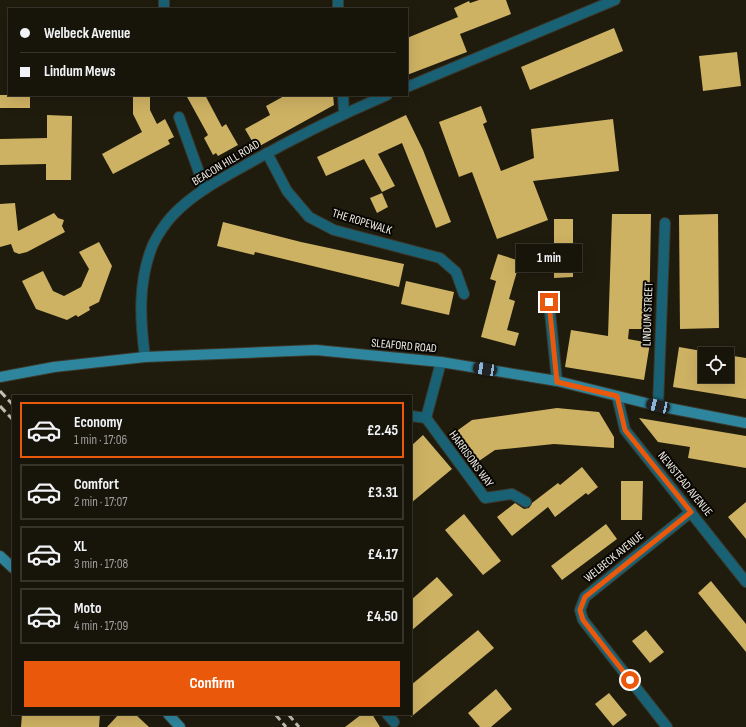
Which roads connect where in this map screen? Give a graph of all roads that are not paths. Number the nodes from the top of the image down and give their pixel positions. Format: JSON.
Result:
{"nodes":[{"id":1,"x":615,"y":0,"type":"edge"},
{"id":2,"x":590,"y":5,"type":"edge"},
{"id":3,"x":408,"y":87,"type":"edge"},
{"id":4,"x":343,"y":96,"type":"edge"},
{"id":5,"x":385,"y":96,"type":"edge"},
{"id":6,"x":344,"y":113,"type":"junction"},
{"id":7,"x":179,"y":117,"type":"dead end"},
{"id":8,"x":267,"y":153,"type":"junction"},
{"id":9,"x":205,"y":189,"type":"junction"},
{"id":10,"x":665,"y":223,"type":"dead end"},
{"id":11,"x":464,"y":294,"type":"dead end"},
{"id":12,"x":549,"y":302,"type":"dead end"},
{"id":13,"x":145,"y":357,"type":"junction"},
{"id":14,"x":441,"y":362,"type":"junction"},
{"id":15,"x":1,"y":377,"type":"edge"},
{"id":16,"x":557,"y":382,"type":"junction"},
{"id":17,"x":617,"y":396,"type":"junction"},
{"id":18,"x":658,"y":406,"type":"junction"},
{"id":19,"x":412,"y":416,"type":"edge"},
{"id":20,"x":426,"y":418,"type":"junction"},
{"id":21,"x":746,"y":423,"type":"edge"},
{"id":22,"x":526,"y":502,"type":"dead end"},
{"id":23,"x":691,"y":512,"type":"junction"},
{"id":24,"x":0,"y":556,"type":"edge"},
{"id":25,"x":12,"y":567,"type":"edge"},
{"id":26,"x":746,"y":582,"type":"edge"},
{"id":27,"x":169,"y":715,"type":"edge"},
{"id":28,"x":180,"y":727,"type":"edge"},
{"id":29,"x":667,"y":727,"type":"edge"}],
"edges":[{"from":1,"to":2,"type":"street"},
{"from":2,"to":3,"type":"street"},
{"from":4,"to":6,"type":"street"},
{"from":5,"to":6,"type":"street","name":"BEACON HILL ROAD"},
{"from":6,"to":8,"type":"street","name":"BEACON HILL ROAD"},
{"from":7,"to":9,"type":"street"},
{"from":8,"to":9,"type":"street","name":"BEACON HILL ROAD"},
{"from":8,"to":11,"type":"street","name":"THE ROPEWALK"},
{"from":9,"to":13,"type":"street","name":"BEACON HILL ROAD"},
{"from":10,"to":18,"type":"street","name":"LINDUM STREET"},
{"from":12,"to":16,"type":"street"},
{"from":13,"to":14,"type":"street","name":"SLEAFORD ROAD"},
{"from":13,"to":15,"type":"street","name":"SLEAFORD ROAD"},
{"from":14,"to":16,"type":"street","name":"SLEAFORD ROAD"},
{"from":14,"to":20,"type":"street"},
{"from":16,"to":17,"type":"street","name":"SLEAFORD ROAD"},
{"from":17,"to":18,"type":"street","name":"SLEAFORD ROAD"},
{"from":17,"to":23,"type":"street","name":"NEWSTEAD AVENUE"},
{"from":18,"to":21,"type":"street","name":"SLEAFORD ROAD"},
{"from":19,"to":20,"type":"street"},
{"from":20,"to":22,"type":"street","name":"HARRISONS WAY"},
{"from":23,"to":26,"type":"street","name":"NEWSTEAD AVENUE"},
{"from":23,"to":29,"type":"street","name":"WELBECK AVENUE"},
{"from":24,"to":25,"type":"street"},
{"from":27,"to":28,"type":"street"}]}
